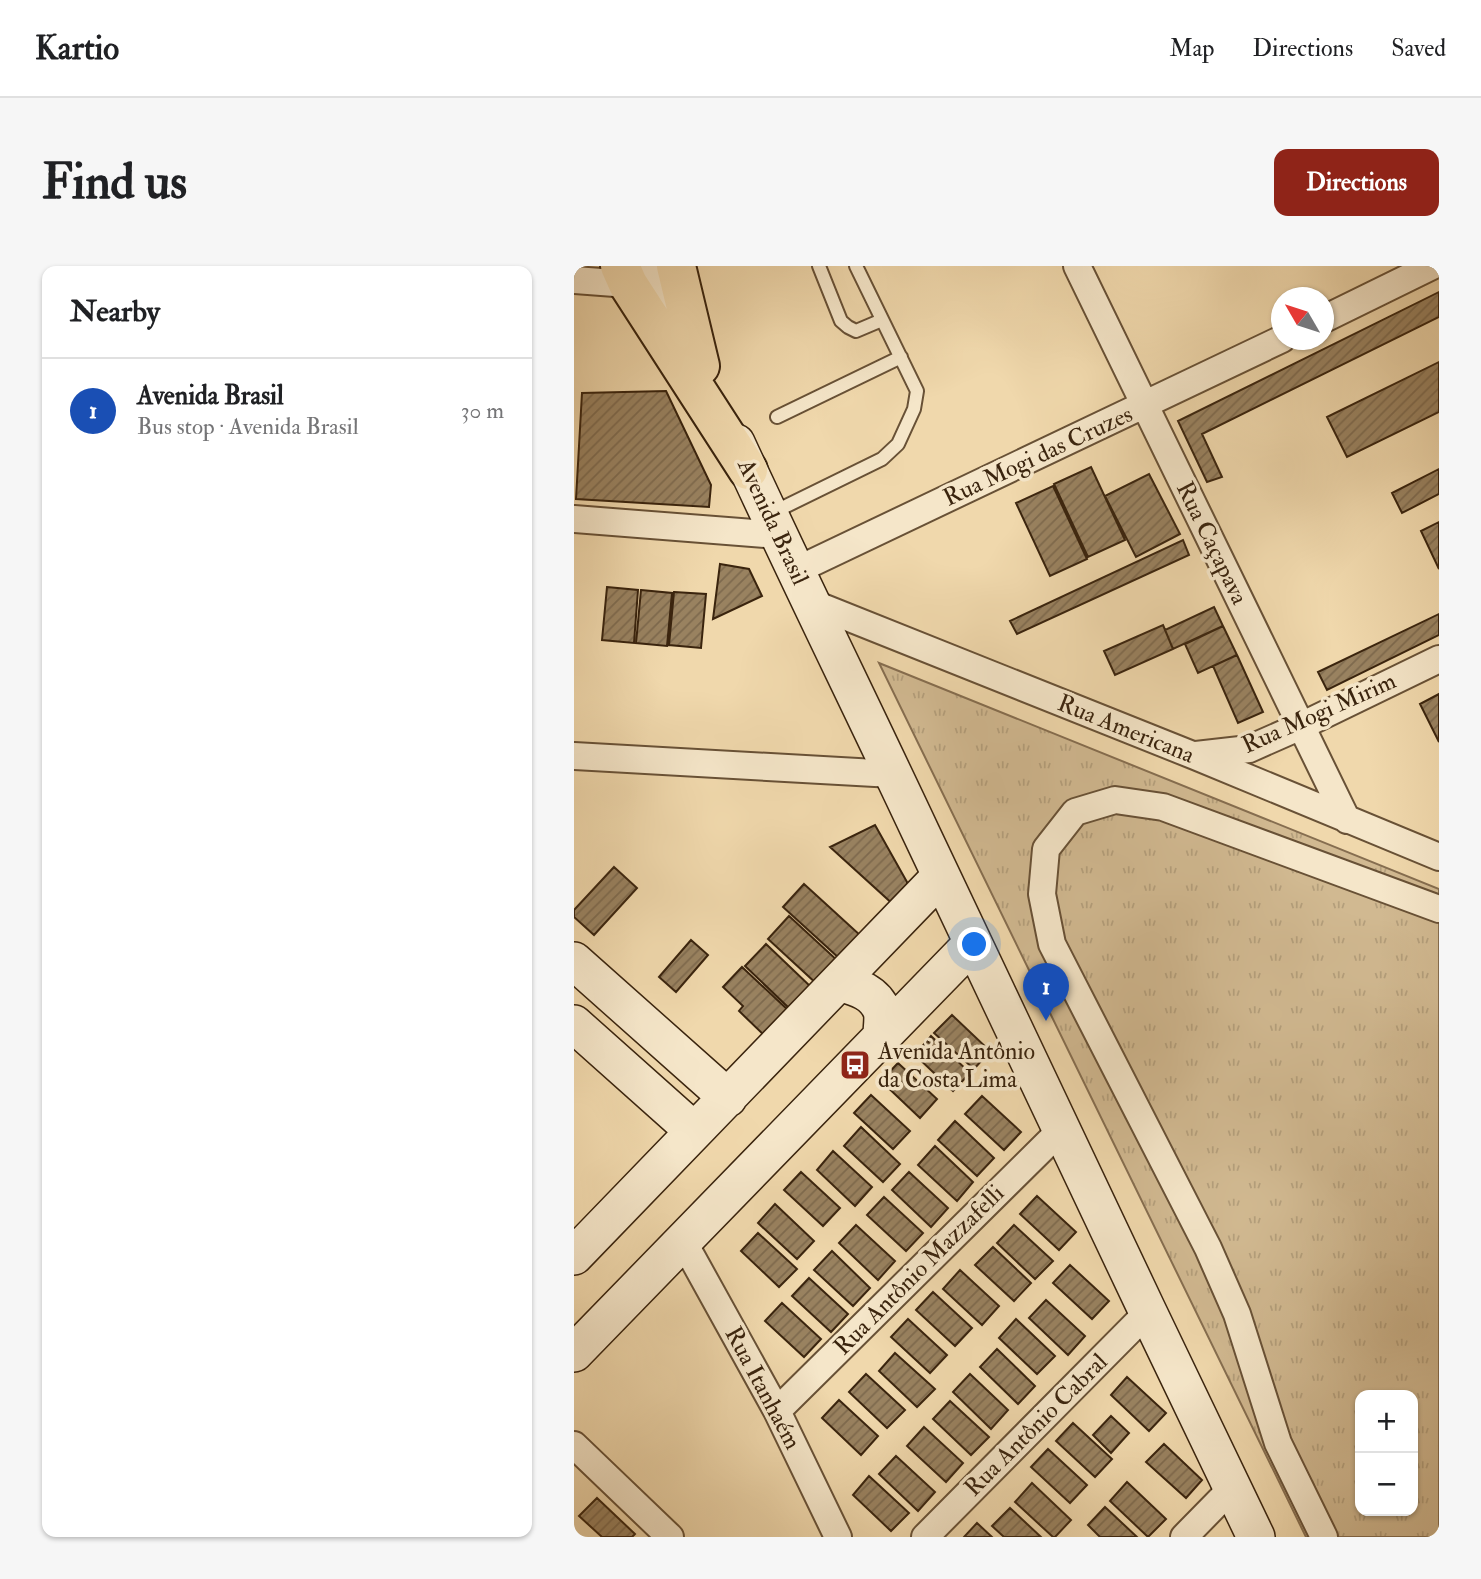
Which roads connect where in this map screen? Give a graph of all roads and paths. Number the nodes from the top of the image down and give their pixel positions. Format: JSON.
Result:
{"nodes":[{"id":1,"x":677,"y":266,"type":"edge"},
{"id":2,"x":819,"y":266,"type":"edge"},
{"id":3,"x":856,"y":266,"type":"edge"},
{"id":4,"x":1077,"y":266,"type":"edge"},
{"id":5,"x":1432,"y":266,"type":"edge"},
{"id":6,"x":633,"y":272,"type":"edge"},
{"id":7,"x":574,"y":280,"type":"edge"},
{"id":8,"x":1334,"y":314,"type":"edge"},
{"id":9,"x":883,"y":320,"type":"junction"},
{"id":10,"x":1271,"y":344,"type":"edge"},
{"id":11,"x":901,"y":357,"type":"junction"},
{"id":12,"x":701,"y":366,"type":"junction"},
{"id":13,"x":1145,"y":405,"type":"junction"},
{"id":14,"x":777,"y":417,"type":"dead end"},
{"id":15,"x":748,"y":470,"type":"junction"},
{"id":16,"x":574,"y":519,"type":"edge"},
{"id":17,"x":773,"y":525,"type":"junction"},
{"id":18,"x":795,"y":571,"type":"junction"},
{"id":19,"x":812,"y":603,"type":"junction"},
{"id":20,"x":1439,"y":659,"type":"edge"},
{"id":21,"x":1301,"y":726,"type":"junction"},
{"id":22,"x":574,"y":756,"type":"edge"},
{"id":23,"x":1195,"y":756,"type":"junction"},
{"id":24,"x":893,"y":774,"type":"junction"},
{"id":25,"x":1347,"y":820,"type":"junction"},
{"id":26,"x":1439,"y":858,"type":"edge"},
{"id":27,"x":941,"y":876,"type":"junction"},
{"id":28,"x":1439,"y":909,"type":"edge"},
{"id":29,"x":973,"y":943,"type":"junction"},
{"id":30,"x":574,"y":961,"type":"edge"},
{"id":31,"x":839,"y":982,"type":"junction"},
{"id":32,"x":574,"y":1024,"type":"edge"},
{"id":33,"x":882,"y":1035,"type":"junction"},
{"id":34,"x":728,"y":1098,"type":"junction"},
{"id":35,"x":1061,"y":1130,"type":"junction"},
{"id":36,"x":694,"y":1131,"type":"junction"},
{"id":37,"x":683,"y":1241,"type":"junction"},
{"id":38,"x":574,"y":1256,"type":"edge"},
{"id":39,"x":1147,"y":1313,"type":"junction"},
{"id":40,"x":574,"y":1353,"type":"edge"},
{"id":41,"x":777,"y":1411,"type":"junction"},
{"id":42,"x":574,"y":1445,"type":"edge"},
{"id":43,"x":1232,"y":1488,"type":"junction"},
{"id":44,"x":664,"y":1535,"type":"edge"},
{"id":45,"x":838,"y":1537,"type":"edge"},
{"id":46,"x":925,"y":1537,"type":"edge"},
{"id":47,"x":1184,"y":1537,"type":"edge"},
{"id":48,"x":1256,"y":1537,"type":"edge"},
{"id":49,"x":1324,"y":1537,"type":"edge"}],
"edges":[{"from":1,"to":12,"type":"highway"},
{"from":2,"to":9,"type":"lane"},
{"from":3,"to":9,"type":"lane"},
{"from":4,"to":13,"type":"street","name":"Rua Caçapava"},
{"from":5,"to":8,"type":"street"},
{"from":6,"to":7,"type":"street"},
{"from":6,"to":12,"type":"street","name":"Avenida Brasil"},
{"from":6,"to":15,"type":"highway"},
{"from":9,"to":11,"type":"lane"},
{"from":10,"to":13,"type":"street","name":"Rua Mogi das Cruzes"},
{"from":11,"to":14,"type":"lane"},
{"from":11,"to":17,"type":"lane"},
{"from":12,"to":15,"type":"street","name":"Avenida Brasil"},
{"from":13,"to":18,"type":"street","name":"Rua Mogi das Cruzes"},
{"from":13,"to":21,"type":"street","name":"Rua Caçapava"},
{"from":15,"to":17,"type":"street","name":"Avenida Brasil"},
{"from":16,"to":17,"type":"street"},
{"from":17,"to":18,"type":"street","name":"Avenida Brasil"},
{"from":18,"to":19,"type":"street","name":"Avenida Brasil"},
{"from":19,"to":23,"type":"street","name":"Rua Americana"},
{"from":19,"to":24,"type":"street","name":"Avenida Brasil"},
{"from":20,"to":21,"type":"street","name":"Rua Mogi Mirim"},
{"from":21,"to":23,"type":"street","name":"Rua Mogi Mirim"},
{"from":21,"to":25,"type":"street","name":"Rua Caçapava"},
{"from":22,"to":24,"type":"street"},
{"from":23,"to":25,"type":"street","name":"Rua Americana"},
{"from":24,"to":27,"type":"street","name":"Avenida Brasil"},
{"from":25,"to":26,"type":"street","name":"Rua Americana"},
{"from":27,"to":29,"type":"street","name":"Avenida Brasil"},
{"from":27,"to":31,"type":"street"},
{"from":28,"to":49,"type":"street"},
{"from":29,"to":33,"type":"street"},
{"from":29,"to":35,"type":"street","name":"Avenida Brasil"},
{"from":30,"to":34,"type":"street"},
{"from":31,"to":33,"type":"street"},
{"from":31,"to":34,"type":"street"},
{"from":32,"to":36,"type":"street"},
{"from":33,"to":37,"type":"street"},
{"from":34,"to":36,"type":"street"},
{"from":35,"to":39,"type":"street","name":"Avenida Brasil"},
{"from":35,"to":41,"type":"street","name":"Rua Antônio Mazzafelli"},
{"from":36,"to":38,"type":"street"},
{"from":37,"to":40,"type":"street"},
{"from":37,"to":41,"type":"street","name":"Rua Itanhaém"},
{"from":39,"to":43,"type":"street","name":"Avenida Brasil"},
{"from":39,"to":46,"type":"street","name":"Rua Antônio Cabral"},
{"from":41,"to":45,"type":"street","name":"Rua Itanhaém"},
{"from":42,"to":44,"type":"street"},
{"from":43,"to":47,"type":"street"},
{"from":43,"to":48,"type":"street","name":"Avenida Brasil"}]}
